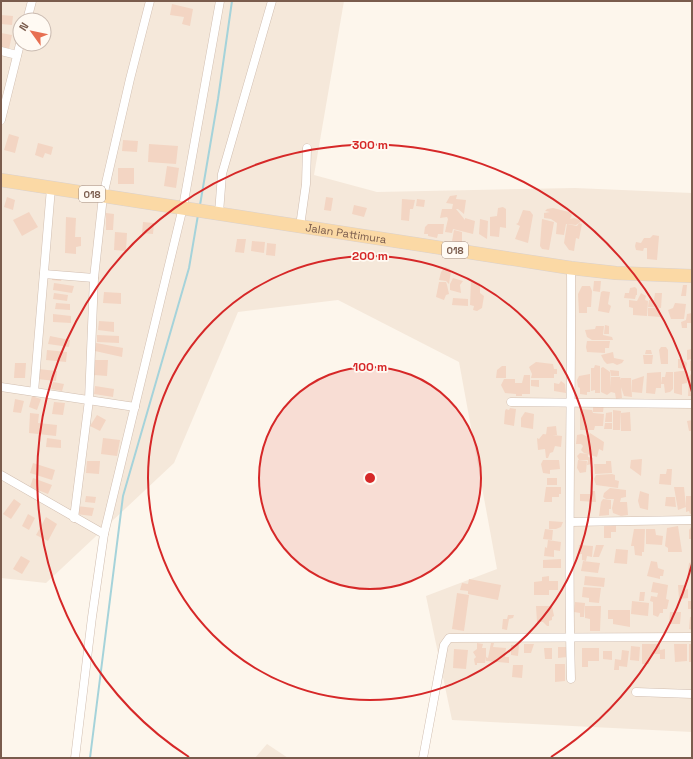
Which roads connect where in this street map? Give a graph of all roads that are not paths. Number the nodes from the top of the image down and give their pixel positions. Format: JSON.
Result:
{"nodes":[{"id":1,"x":32,"y":1,"type":"edge"},
{"id":2,"x":150,"y":1,"type":"edge"},
{"id":3,"x":220,"y":1,"type":"edge"},
{"id":4,"x":272,"y":1,"type":"edge"},
{"id":5,"x":29,"y":12,"type":"edge"},
{"id":6,"x":1,"y":51,"type":"edge"},
{"id":7,"x":18,"y":52,"type":"edge"},
{"id":8,"x":17,"y":55,"type":"junction"},
{"id":9,"x":1,"y":120,"type":"edge"},
{"id":10,"x":307,"y":148,"type":"dead end"},
{"id":11,"x":1,"y":180,"type":"edge"},
{"id":12,"x":52,"y":188,"type":"junction"},
{"id":13,"x":103,"y":196,"type":"junction"},
{"id":14,"x":183,"y":207,"type":"junction"},
{"id":15,"x":219,"y":213,"type":"junction"},
{"id":16,"x":300,"y":226,"type":"junction"},
{"id":17,"x":571,"y":268,"type":"junction"},
{"id":18,"x":44,"y":274,"type":"junction"},
{"id":19,"x":692,"y":276,"type":"edge"},
{"id":20,"x":94,"y":278,"type":"junction"},
{"id":21,"x":1,"y":387,"type":"edge"},
{"id":22,"x":34,"y":392,"type":"junction"},
{"id":23,"x":89,"y":400,"type":"junction"},
{"id":24,"x":512,"y":402,"type":"dead end"},
{"id":25,"x":572,"y":404,"type":"junction"},
{"id":26,"x":692,"y":404,"type":"edge"},
{"id":27,"x":135,"y":407,"type":"junction"},
{"id":28,"x":1,"y":475,"type":"edge"},
{"id":29,"x":74,"y":518,"type":"junction"},
{"id":30,"x":692,"y":520,"type":"edge"},
{"id":31,"x":570,"y":522,"type":"junction"},
{"id":32,"x":104,"y":534,"type":"junction"},
{"id":33,"x":692,"y":637,"type":"edge"},
{"id":34,"x":570,"y":639,"type":"junction"},
{"id":35,"x":571,"y":679,"type":"dead end"},
{"id":36,"x":636,"y":692,"type":"dead end"},
{"id":37,"x":692,"y":694,"type":"edge"},
{"id":38,"x":75,"y":758,"type":"edge"},
{"id":39,"x":423,"y":758,"type":"edge"}],
"edges":[{"from":1,"to":5,"type":"street"},
{"from":2,"to":13,"type":"street"},
{"from":3,"to":14,"type":"street"},
{"from":4,"to":15,"type":"street"},
{"from":6,"to":8,"type":"street"},
{"from":7,"to":8,"type":"street"},
{"from":8,"to":9,"type":"street"},
{"from":10,"to":16,"type":"street"},
{"from":11,"to":12,"type":"main road","name":"Jalan Pattimura","number":"018"},
{"from":12,"to":13,"type":"main road","name":"Jalan Pattimura","number":"018"},
{"from":12,"to":18,"type":"street"},
{"from":13,"to":14,"type":"main road","name":"Jalan Pattimura","number":"018"},
{"from":13,"to":20,"type":"street"},
{"from":14,"to":15,"type":"main road","name":"Jalan Pattimura"},
{"from":14,"to":27,"type":"street"},
{"from":15,"to":16,"type":"main road","name":"Jalan Pattimura","number":"018"},
{"from":16,"to":17,"type":"main road","name":"Jalan Pattimura","number":"018"},
{"from":17,"to":19,"type":"main road","name":"Jalan Pattimura","number":"018"},
{"from":17,"to":25,"type":"street"},
{"from":18,"to":20,"type":"street"},
{"from":18,"to":22,"type":"street"},
{"from":20,"to":23,"type":"street"},
{"from":21,"to":22,"type":"street"},
{"from":22,"to":23,"type":"street"},
{"from":23,"to":27,"type":"street"},
{"from":23,"to":29,"type":"street"},
{"from":24,"to":25,"type":"street"},
{"from":25,"to":26,"type":"street"},
{"from":25,"to":31,"type":"street"},
{"from":27,"to":32,"type":"street"},
{"from":28,"to":29,"type":"street"},
{"from":29,"to":32,"type":"street"},
{"from":30,"to":31,"type":"street"},
{"from":31,"to":34,"type":"street"},
{"from":32,"to":38,"type":"street"},
{"from":33,"to":34,"type":"street"},
{"from":34,"to":35,"type":"street"},
{"from":34,"to":39,"type":"street"},
{"from":36,"to":37,"type":"street"}]}
